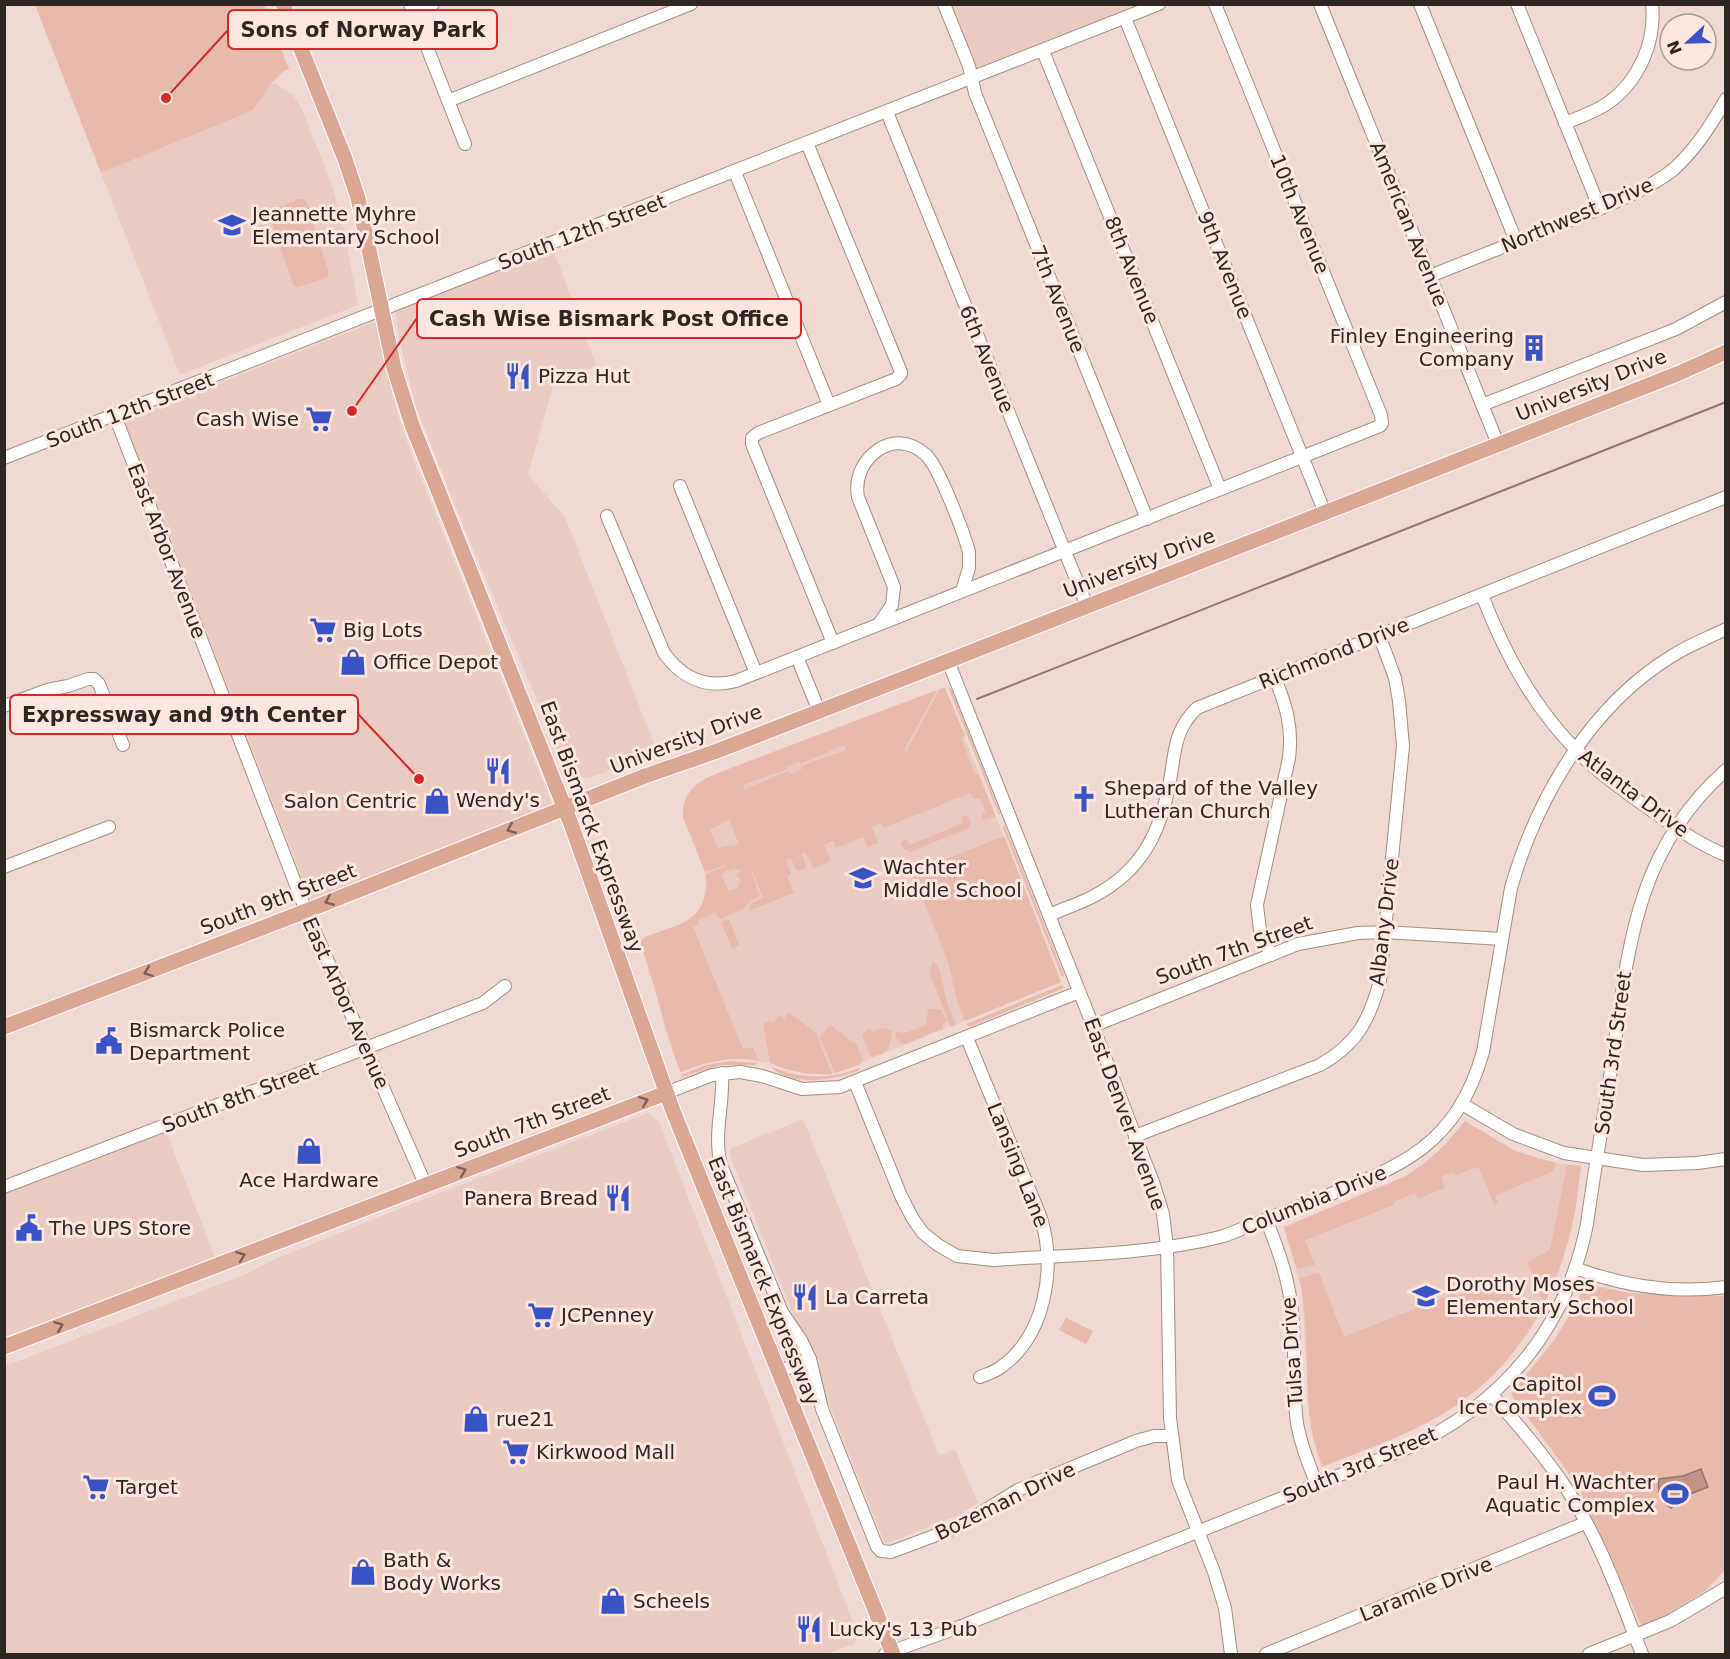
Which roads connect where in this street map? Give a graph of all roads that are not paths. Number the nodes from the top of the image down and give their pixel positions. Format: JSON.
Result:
{"nodes":[{"id":1,"x":283,"y":4,"type":"edge"},
{"id":2,"x":433,"y":4,"type":"edge"},
{"id":3,"x":691,"y":4,"type":"edge"},
{"id":4,"x":944,"y":4,"type":"edge"},
{"id":5,"x":1159,"y":4,"type":"edge"},
{"id":6,"x":1215,"y":4,"type":"edge"},
{"id":7,"x":1320,"y":4,"type":"edge"},
{"id":8,"x":1420,"y":4,"type":"edge"},
{"id":9,"x":1517,"y":4,"type":"edge"},
{"id":10,"x":1652,"y":4,"type":"edge"},
{"id":11,"x":411,"y":8,"type":"edge"},
{"id":12,"x":1125,"y":18,"type":"junction"},
{"id":13,"x":1043,"y":51,"type":"junction"},
{"id":14,"x":972,"y":79,"type":"junction"},
{"id":15,"x":1725,"y":99,"type":"edge"},
{"id":16,"x":448,"y":100,"type":"junction"},
{"id":17,"x":887,"y":112,"type":"junction"},
{"id":18,"x":1565,"y":123,"type":"junction"},
{"id":19,"x":807,"y":143,"type":"junction"},
{"id":20,"x":465,"y":144,"type":"dead end"},
{"id":21,"x":735,"y":172,"type":"junction"},
{"id":22,"x":1600,"y":209,"type":"junction"},
{"id":23,"x":1516,"y":242,"type":"junction"},
{"id":24,"x":1430,"y":276,"type":"junction"},
{"id":25,"x":1725,"y":302,"type":"edge"},
{"id":26,"x":383,"y":310,"type":"junction"},
{"id":27,"x":1725,"y":352,"type":"edge"},
{"id":28,"x":829,"y":405,"type":"junction"},
{"id":29,"x":1482,"y":405,"type":"junction"},
{"id":30,"x":115,"y":416,"type":"junction"},
{"id":31,"x":1498,"y":444,"type":"junction"},
{"id":32,"x":1303,"y":457,"type":"junction"},
{"id":33,"x":4,"y":458,"type":"edge"},
{"id":34,"x":680,"y":486,"type":"dead end"},
{"id":35,"x":1220,"y":489,"type":"junction"},
{"id":36,"x":1725,"y":497,"type":"edge"},
{"id":37,"x":1325,"y":513,"type":"junction"},
{"id":38,"x":607,"y":516,"type":"dead end"},
{"id":39,"x":1147,"y":519,"type":"junction"},
{"id":40,"x":1065,"y":551,"type":"junction"},
{"id":41,"x":962,"y":591,"type":"junction"},
{"id":42,"x":1482,"y":595,"type":"junction"},
{"id":43,"x":1087,"y":606,"type":"junction"},
{"id":44,"x":878,"y":625,"type":"junction"},
{"id":45,"x":1725,"y":629,"type":"edge"},
{"id":46,"x":1379,"y":635,"type":"junction"},
{"id":47,"x":833,"y":643,"type":"junction"},
{"id":48,"x":797,"y":657,"type":"junction"},
{"id":49,"x":948,"y":661,"type":"junction"},
{"id":50,"x":756,"y":673,"type":"junction"},
{"id":51,"x":1275,"y":676,"type":"junction"},
{"id":52,"x":4,"y":706,"type":"edge"},
{"id":53,"x":819,"y":711,"type":"junction"},
{"id":54,"x":123,"y":745,"type":"dead end"},
{"id":55,"x":1576,"y":750,"type":"junction"},
{"id":56,"x":1725,"y":770,"type":"edge"},
{"id":57,"x":565,"y":808,"type":"junction"},
{"id":58,"x":109,"y":827,"type":"dead end"},
{"id":59,"x":1676,"y":827,"type":"junction"},
{"id":60,"x":1725,"y":855,"type":"edge"},
{"id":61,"x":4,"y":867,"type":"edge"},
{"id":62,"x":306,"y":911,"type":"junction"},
{"id":63,"x":1049,"y":915,"type":"junction"},
{"id":64,"x":1385,"y":932,"type":"junction"},
{"id":65,"x":1502,"y":939,"type":"junction"},
{"id":66,"x":1271,"y":955,"type":"junction"},
{"id":67,"x":505,"y":986,"type":"dead end"},
{"id":68,"x":1079,"y":992,"type":"junction"},
{"id":69,"x":1093,"y":1026,"type":"junction"},
{"id":70,"x":4,"y":1027,"type":"edge"},
{"id":71,"x":967,"y":1038,"type":"junction"},
{"id":72,"x":366,"y":1048,"type":"junction"},
{"id":73,"x":722,"y":1073,"type":"junction"},
{"id":74,"x":855,"y":1082,"type":"junction"},
{"id":75,"x":666,"y":1093,"type":"junction"},
{"id":76,"x":1462,"y":1104,"type":"junction"},
{"id":77,"x":1135,"y":1136,"type":"junction"},
{"id":78,"x":1597,"y":1157,"type":"junction"},
{"id":79,"x":1725,"y":1159,"type":"edge"},
{"id":80,"x":426,"y":1186,"type":"junction"},
{"id":81,"x":4,"y":1187,"type":"edge"},
{"id":82,"x":1266,"y":1219,"type":"junction"},
{"id":83,"x":1167,"y":1246,"type":"junction"},
{"id":84,"x":1048,"y":1257,"type":"junction"},
{"id":85,"x":1575,"y":1268,"type":"junction"},
{"id":86,"x":1725,"y":1287,"type":"edge"},
{"id":87,"x":4,"y":1347,"type":"edge"},
{"id":88,"x":810,"y":1359,"type":"junction"},
{"id":89,"x":778,"y":1372,"type":"junction"},
{"id":90,"x":980,"y":1377,"type":"dead end"},
{"id":91,"x":1492,"y":1395,"type":"junction"},
{"id":92,"x":1171,"y":1437,"type":"junction"},
{"id":93,"x":1317,"y":1485,"type":"junction"},
{"id":94,"x":1586,"y":1523,"type":"junction"},
{"id":95,"x":1197,"y":1531,"type":"junction"},
{"id":96,"x":1725,"y":1588,"type":"edge"},
{"id":97,"x":1635,"y":1636,"type":"junction"},
{"id":98,"x":890,"y":1654,"type":"edge"},
{"id":99,"x":1231,"y":1654,"type":"edge"},
{"id":100,"x":1266,"y":1654,"type":"edge"},
{"id":101,"x":1589,"y":1654,"type":"edge"},
{"id":102,"x":1642,"y":1654,"type":"edge"}],
"edges":[{"from":1,"to":26,"type":"main road","name":"East Bismarck Expressway"},
{"from":2,"to":11,"type":"street"},
{"from":3,"to":16,"type":"street"},
{"from":4,"to":14,"type":"street","name":"7th Avenue"},
{"from":5,"to":12,"type":"street","name":"South 12th Street"},
{"from":6,"to":32,"type":"street","name":"10th Avenue"},
{"from":7,"to":24,"type":"street","name":"American Avenue"},
{"from":8,"to":23,"type":"street"},
{"from":9,"to":18,"type":"street"},
{"from":10,"to":18,"type":"street"},
{"from":11,"to":16,"type":"street"},
{"from":12,"to":13,"type":"street","name":"South 12th Street"},
{"from":12,"to":32,"type":"street","name":"9th Avenue"},
{"from":13,"to":14,"type":"street","name":"South 12th Street"},
{"from":13,"to":35,"type":"street","name":"8th Avenue"},
{"from":14,"to":17,"type":"street","name":"South 12th Street"},
{"from":14,"to":39,"type":"street","name":"7th Avenue"},
{"from":15,"to":22,"type":"street","name":"Northwest Drive"},
{"from":16,"to":20,"type":"street"},
{"from":17,"to":19,"type":"street","name":"South 12th Street"},
{"from":17,"to":40,"type":"street","name":"6th Avenue"},
{"from":18,"to":22,"type":"street"},
{"from":19,"to":21,"type":"street","name":"South 12th Street"},
{"from":19,"to":28,"type":"street"},
{"from":21,"to":26,"type":"street","name":"South 12th Street"},
{"from":21,"to":28,"type":"street"},
{"from":22,"to":23,"type":"street","name":"Northwest Drive"},
{"from":23,"to":24,"type":"street","name":"Northwest Drive"},
{"from":24,"to":29,"type":"street","name":"American Avenue"},
{"from":25,"to":29,"type":"street"},
{"from":26,"to":30,"type":"street","name":"South 12th Street"},
{"from":26,"to":57,"type":"main road","name":"East Bismarck Expressway"},
{"from":27,"to":31,"type":"main road","name":"University Drive"},
{"from":28,"to":47,"type":"street"},
{"from":29,"to":31,"type":"street","name":"American Avenue"},
{"from":30,"to":33,"type":"street","name":"South 12th Street"},
{"from":30,"to":62,"type":"street","name":"East Arbor Avenue"},
{"from":31,"to":37,"type":"main road","name":"University Drive"},
{"from":32,"to":35,"type":"street"},
{"from":32,"to":37,"type":"street","name":"9th Avenue"},
{"from":34,"to":50,"type":"street"},
{"from":35,"to":39,"type":"street"},
{"from":36,"to":42,"type":"street","name":"Richmond Drive"},
{"from":37,"to":43,"type":"main road","name":"University Drive"},
{"from":38,"to":50,"type":"street"},
{"from":39,"to":40,"type":"street"},
{"from":40,"to":41,"type":"street"},
{"from":40,"to":43,"type":"street","name":"6th Avenue"},
{"from":41,"to":44,"type":"street"},
{"from":41,"to":44,"type":"street"},
{"from":42,"to":46,"type":"street","name":"Richmond Drive"},
{"from":42,"to":55,"type":"street","name":"Atlanta Drive"},
{"from":43,"to":49,"type":"main road","name":"University Drive"},
{"from":44,"to":47,"type":"street"},
{"from":45,"to":55,"type":"street","name":"Columbia Drive"},
{"from":46,"to":51,"type":"street","name":"Richmond Drive"},
{"from":46,"to":64,"type":"street","name":"Albany Drive"},
{"from":47,"to":48,"type":"street"},
{"from":48,"to":50,"type":"street"},
{"from":48,"to":53,"type":"street"},
{"from":49,"to":53,"type":"main road","name":"University Drive"},
{"from":49,"to":63,"type":"street","name":"East Denver Avenue"},
{"from":51,"to":63,"type":"street","name":"Richmond Drive"},
{"from":51,"to":66,"type":"street"},
{"from":52,"to":54,"type":"street"},
{"from":53,"to":57,"type":"main road","name":"University Drive"},
{"from":55,"to":59,"type":"street","name":"Atlanta Drive"},
{"from":55,"to":65,"type":"street","name":"Columbia Drive"},
{"from":56,"to":59,"type":"street","name":"South 3rd Street"},
{"from":57,"to":62,"type":"main road","name":"South 9th Street","one_way":true},
{"from":57,"to":75,"type":"main road","name":"East Bismarck Expressway"},
{"from":58,"to":61,"type":"street"},
{"from":59,"to":60,"type":"street","name":"Atlanta Drive"},
{"from":59,"to":78,"type":"street","name":"South 3rd Street"},
{"from":62,"to":70,"type":"main road","name":"South 9th Street","one_way":true},
{"from":62,"to":72,"type":"street","name":"East Arbor Avenue"},
{"from":63,"to":68,"type":"street","name":"East Denver Avenue"},
{"from":64,"to":65,"type":"street","name":"South 7th Street"},
{"from":64,"to":66,"type":"street","name":"South 7th Street"},
{"from":64,"to":77,"type":"street","name":"Albany Drive"},
{"from":65,"to":76,"type":"street","name":"Columbia Drive"},
{"from":66,"to":69,"type":"street","name":"South 7th Street"},
{"from":67,"to":72,"type":"street","name":"South 8th Street"},
{"from":68,"to":69,"type":"street","name":"East Denver Avenue"},
{"from":68,"to":71,"type":"street","name":"South 7th Street"},
{"from":69,"to":77,"type":"street","name":"East Denver Avenue"},
{"from":71,"to":74,"type":"street","name":"South 7th Street"},
{"from":71,"to":84,"type":"street","name":"Lansing Lane"},
{"from":72,"to":80,"type":"street","name":"East Arbor Avenue"},
{"from":72,"to":81,"type":"street","name":"South 8th Street"},
{"from":73,"to":74,"type":"street","name":"South 7th Street"},
{"from":73,"to":75,"type":"street","name":"South 7th Street"},
{"from":73,"to":88,"type":"street","name":"Bozeman Drive"},
{"from":74,"to":84,"type":"street","name":"Columbia Drive"},
{"from":80,"to":75,"type":"main road","name":"South 7th Street","one_way":true},
{"from":75,"to":89,"type":"main road","name":"East Bismarck Expressway"},
{"from":76,"to":78,"type":"street"},
{"from":76,"to":82,"type":"street","name":"Columbia Drive"},
{"from":77,"to":83,"type":"street","name":"East Denver Avenue"},
{"from":78,"to":79,"type":"street"},
{"from":78,"to":85,"type":"street","name":"South 3rd Street"},
{"from":87,"to":80,"type":"main road","name":"South 7th Street","one_way":true},
{"from":82,"to":83,"type":"street","name":"Columbia Drive"},
{"from":82,"to":93,"type":"street","name":"Tulsa Drive"},
{"from":83,"to":84,"type":"street","name":"Columbia Drive"},
{"from":83,"to":92,"type":"street","name":"East Denver Avenue"},
{"from":84,"to":90,"type":"street","name":"Lansing Lane"},
{"from":85,"to":86,"type":"street"},
{"from":85,"to":91,"type":"street","name":"South 3rd Street"},
{"from":88,"to":89,"type":"street"},
{"from":88,"to":92,"type":"street","name":"Bozeman Drive"},
{"from":89,"to":98,"type":"main road","name":"East Bismarck Expressway"},
{"from":91,"to":93,"type":"street","name":"South 3rd Street"},
{"from":91,"to":94,"type":"street"},
{"from":92,"to":95,"type":"street","name":"East Denver Avenue"},
{"from":93,"to":95,"type":"street","name":"South 3rd Street"},
{"from":94,"to":97,"type":"street"},
{"from":94,"to":100,"type":"street","name":"Laramie Drive"},
{"from":95,"to":98,"type":"street","name":"South 3rd Street"},
{"from":95,"to":99,"type":"street","name":"East Denver Avenue"},
{"from":96,"to":97,"type":"street"},
{"from":97,"to":101,"type":"street"},
{"from":97,"to":102,"type":"street"}]}
